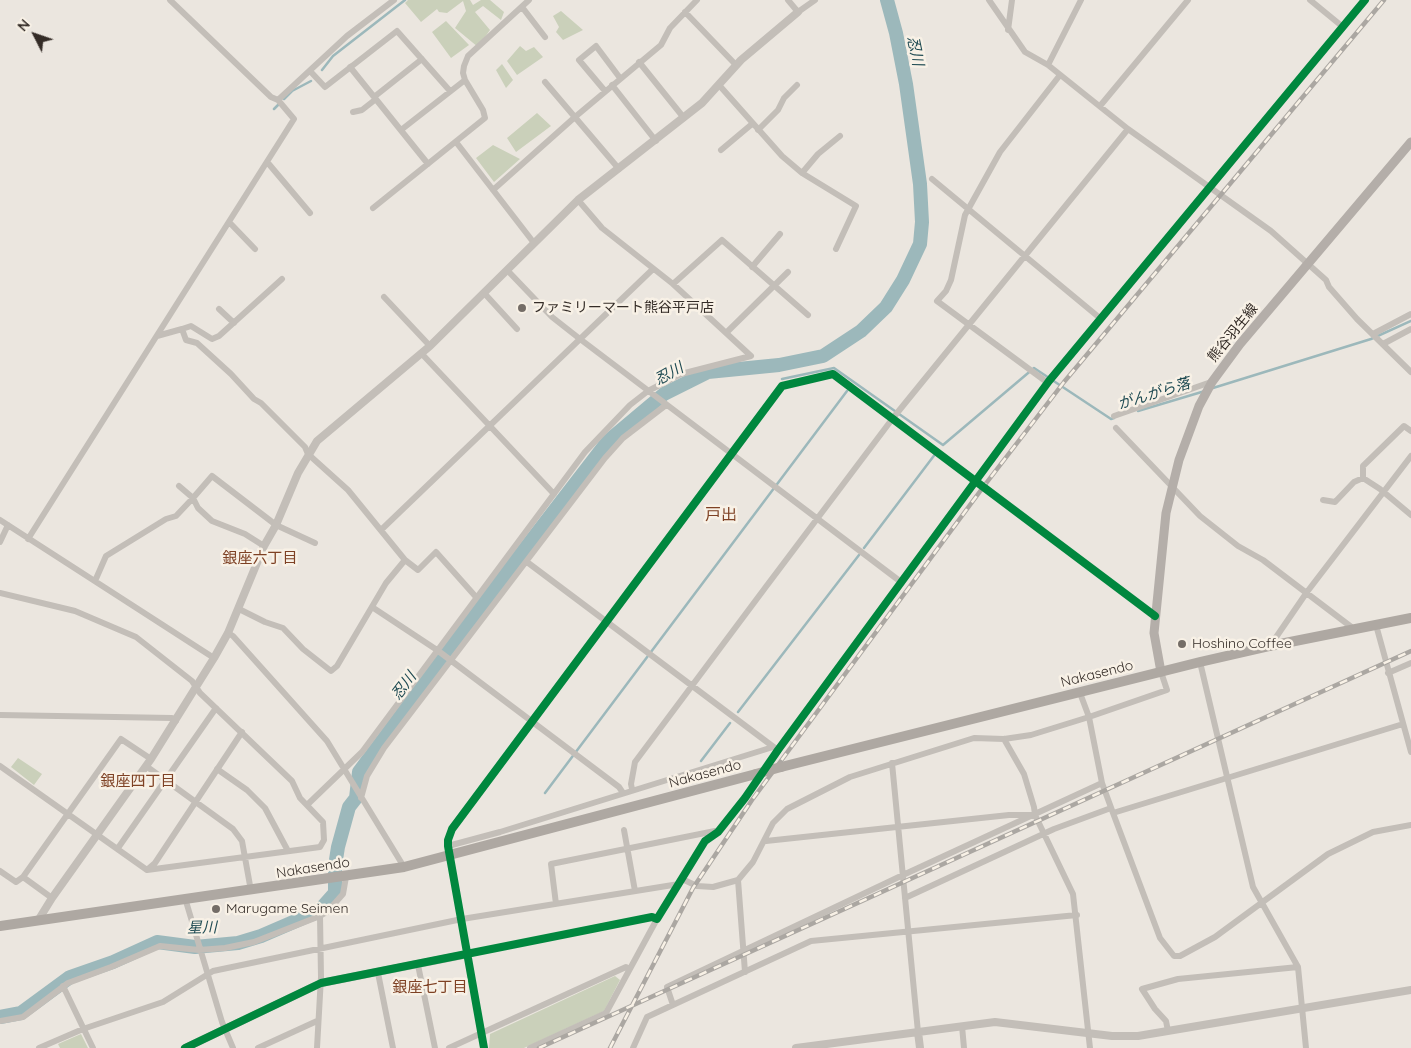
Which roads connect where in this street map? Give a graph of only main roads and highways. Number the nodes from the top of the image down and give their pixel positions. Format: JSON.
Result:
{"nodes":[{"id":1,"x":1410,"y":144,"type":"edge"},
{"id":2,"x":1411,"y":618,"type":"edge"},
{"id":3,"x":1162,"y":672,"type":"junction"},
{"id":4,"x":0,"y":926,"type":"edge"}],
"edges":[{"from":1,"to":3,"type":"main road","name":"熊谷羽生線"},
{"from":2,"to":3,"type":"highway","name":"Nakasendo"},
{"from":3,"to":4,"type":"highway","name":"Nakasendo","bridge":true}]}
